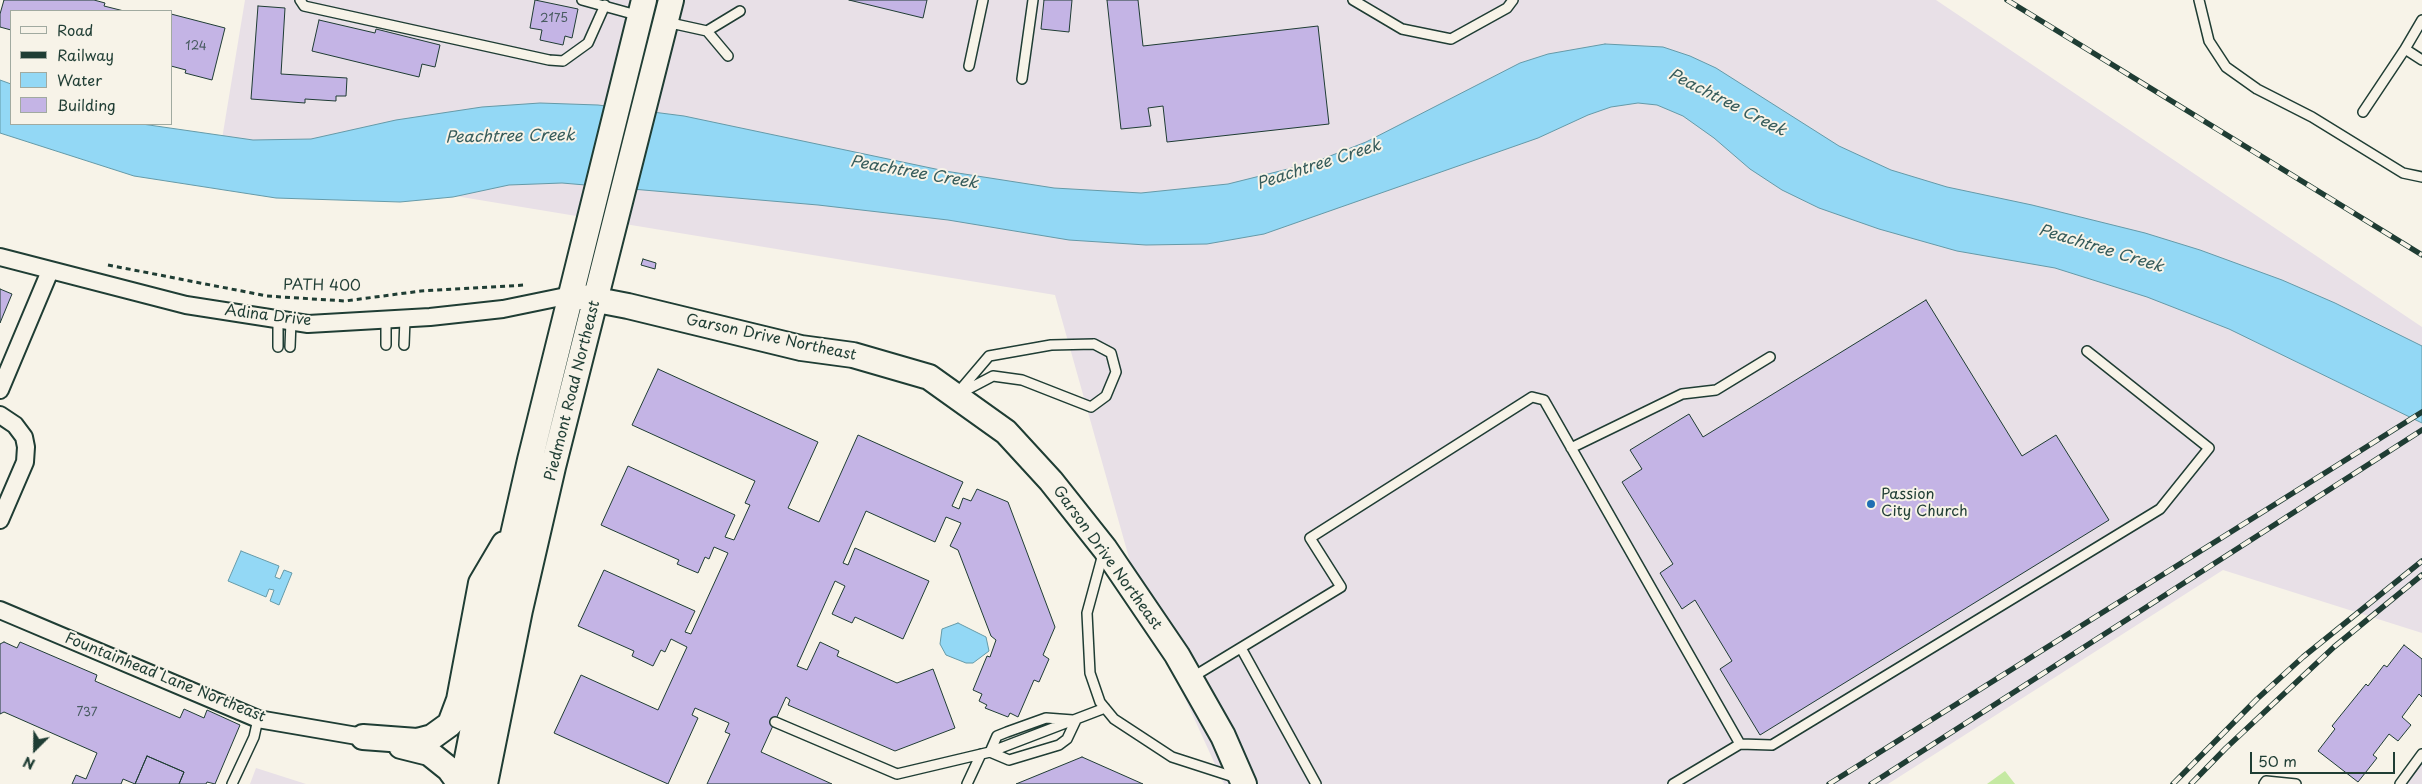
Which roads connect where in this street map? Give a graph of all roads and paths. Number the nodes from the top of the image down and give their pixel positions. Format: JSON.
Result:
{"nodes":[{"id":1,"x":300,"y":0,"type":"edge"},
{"id":2,"x":582,"y":0,"type":"edge"},
{"id":3,"x":983,"y":0,"type":"edge"},
{"id":4,"x":1033,"y":0,"type":"edge"},
{"id":5,"x":1353,"y":0,"type":"edge"},
{"id":6,"x":1513,"y":0,"type":"edge"},
{"id":7,"x":2199,"y":0,"type":"edge"},
{"id":8,"x":605,"y":5,"type":"junction"},
{"id":9,"x":642,"y":8,"type":"edge"},
{"id":10,"x":669,"y":11,"type":"edge"},
{"id":11,"x":740,"y":11,"type":"dead end"},
{"id":12,"x":2422,"y":20,"type":"edge"},
{"id":13,"x":707,"y":31,"type":"junction"},
{"id":14,"x":2405,"y":49,"type":"junction"},
{"id":15,"x":728,"y":56,"type":"dead end"},
{"id":16,"x":2422,"y":60,"type":"edge"},
{"id":17,"x":969,"y":66,"type":"dead end"},
{"id":18,"x":1022,"y":79,"type":"dead end"},
{"id":19,"x":2363,"y":112,"type":"dead end"},
{"id":20,"x":2422,"y":177,"type":"edge"},
{"id":21,"x":0,"y":257,"type":"edge"},
{"id":22,"x":98,"y":264,"type":"dead end"},
{"id":23,"x":50,"y":271,"type":"junction"},
{"id":24,"x":534,"y":286,"type":"dead end"},
{"id":25,"x":571,"y":296,"type":"junction"},
{"id":26,"x":595,"y":300,"type":"junction"},
{"id":27,"x":405,"y":319,"type":"junction"},
{"id":28,"x":284,"y":320,"type":"junction"},
{"id":29,"x":386,"y":320,"type":"junction"},
{"id":30,"x":386,"y":345,"type":"dead end"},
{"id":31,"x":404,"y":346,"type":"dead end"},
{"id":32,"x":278,"y":347,"type":"dead end"},
{"id":33,"x":290,"y":347,"type":"dead end"},
{"id":34,"x":2087,"y":351,"type":"dead end"},
{"id":35,"x":1770,"y":357,"type":"dead end"},
{"id":36,"x":0,"y":390,"type":"edge"},
{"id":37,"x":955,"y":396,"type":"junction"},
{"id":38,"x":0,"y":415,"type":"edge"},
{"id":39,"x":1571,"y":448,"type":"junction"},
{"id":40,"x":0,"y":520,"type":"edge"},
{"id":41,"x":515,"y":525,"type":"junction"},
{"id":42,"x":1104,"y":549,"type":"junction"},
{"id":43,"x":0,"y":610,"type":"edge"},
{"id":44,"x":1240,"y":648,"type":"junction"},
{"id":45,"x":1190,"y":678,"type":"junction"},
{"id":46,"x":1105,"y":708,"type":"junction"},
{"id":47,"x":258,"y":719,"type":"junction"},
{"id":48,"x":1076,"y":720,"type":"junction"},
{"id":49,"x":775,"y":722,"type":"dead end"},
{"id":50,"x":363,"y":737,"type":"junction"},
{"id":51,"x":1740,"y":744,"type":"junction"},
{"id":52,"x":986,"y":753,"type":"junction"},
{"id":53,"x":2422,"y":754,"type":"edge"},
{"id":54,"x":897,"y":774,"type":"junction"},
{"id":55,"x":1242,"y":781,"type":"edge"},
{"id":56,"x":232,"y":784,"type":"edge"},
{"id":57,"x":461,"y":784,"type":"edge"},
{"id":58,"x":485,"y":784,"type":"edge"},
{"id":59,"x":897,"y":784,"type":"edge"},
{"id":60,"x":966,"y":784,"type":"edge"},
{"id":61,"x":1316,"y":784,"type":"edge"},
{"id":62,"x":1673,"y":784,"type":"edge"},
{"id":63,"x":2264,"y":784,"type":"edge"},
{"id":64,"x":2296,"y":784,"type":"edge"},
{"id":65,"x":2400,"y":784,"type":"edge"}],
"edges":[{"from":1,"to":8,"type":"lane"},
{"from":2,"to":8,"type":"lane"},
{"from":3,"to":17,"type":"lane"},
{"from":4,"to":18,"type":"lane"},
{"from":5,"to":6,"type":"lane"},
{"from":7,"to":20,"type":"lane"},
{"from":8,"to":9,"type":"lane"},
{"from":9,"to":25,"type":"main road","name":"Piedmont Road Northeast"},
{"from":10,"to":13,"type":"lane"},
{"from":10,"to":26,"type":"main road","name":"Piedmont Road Northeast"},
{"from":11,"to":13,"type":"lane"},
{"from":12,"to":14,"type":"lane"},
{"from":13,"to":15,"type":"lane"},
{"from":14,"to":16,"type":"lane"},
{"from":14,"to":19,"type":"lane"},
{"from":21,"to":23,"type":"street","name":"Adina Drive"},
{"from":22,"to":24,"type":"path","name":"PATH 400"},
{"from":23,"to":28,"type":"street","name":"Adina Drive"},
{"from":23,"to":36,"type":"street"},
{"from":25,"to":26,"type":"main road","name":"Garson Drive Northeast"},
{"from":25,"to":27,"type":"street","name":"Adina Drive"},
{"from":25,"to":41,"type":"main road","name":"Piedmont Road Northeast"},
{"from":26,"to":37,"type":"main road","name":"Garson Drive Northeast"},
{"from":26,"to":58,"type":"main road","name":"Piedmont Road Northeast"},
{"from":27,"to":29,"type":"street","name":"Adina Drive"},
{"from":27,"to":31,"type":"lane"},
{"from":28,"to":29,"type":"street","name":"Adina Drive"},
{"from":28,"to":32,"type":"lane"},
{"from":28,"to":33,"type":"lane"},
{"from":29,"to":30,"type":"lane"},
{"from":34,"to":51,"type":"lane"},
{"from":35,"to":39,"type":"lane"},
{"from":37,"to":37,"type":"lane"},
{"from":37,"to":42,"type":"main road","name":"Garson Drive Northeast"},
{"from":38,"to":40,"type":"street"},
{"from":39,"to":44,"type":"lane"},
{"from":39,"to":51,"type":"lane"},
{"from":41,"to":50,"type":"main road"},
{"from":41,"to":57,"type":"main road","name":"Piedmont Road Northeast"},
{"from":42,"to":45,"type":"main road","name":"Garson Drive Northeast"},
{"from":42,"to":46,"type":"lane"},
{"from":43,"to":47,"type":"street","name":"Fountainhead Lane Northeast"},
{"from":44,"to":45,"type":"lane"},
{"from":44,"to":61,"type":"lane"},
{"from":45,"to":55,"type":"main road","name":"Garson Drive Northeast"},
{"from":46,"to":48,"type":"lane"},
{"from":46,"to":55,"type":"lane"},
{"from":47,"to":50,"type":"street","name":"Fountainhead Lane Northeast"},
{"from":47,"to":56,"type":"lane"},
{"from":48,"to":52,"type":"lane"},
{"from":48,"to":52,"type":"lane"},
{"from":48,"to":52,"type":"lane"},
{"from":49,"to":54,"type":"lane"},
{"from":50,"to":57,"type":"main road"},
{"from":51,"to":62,"type":"lane"},
{"from":52,"to":54,"type":"lane"},
{"from":52,"to":60,"type":"lane"},
{"from":53,"to":65,"type":"lane"},
{"from":54,"to":59,"type":"lane"},
{"from":63,"to":64,"type":"lane"}]}
